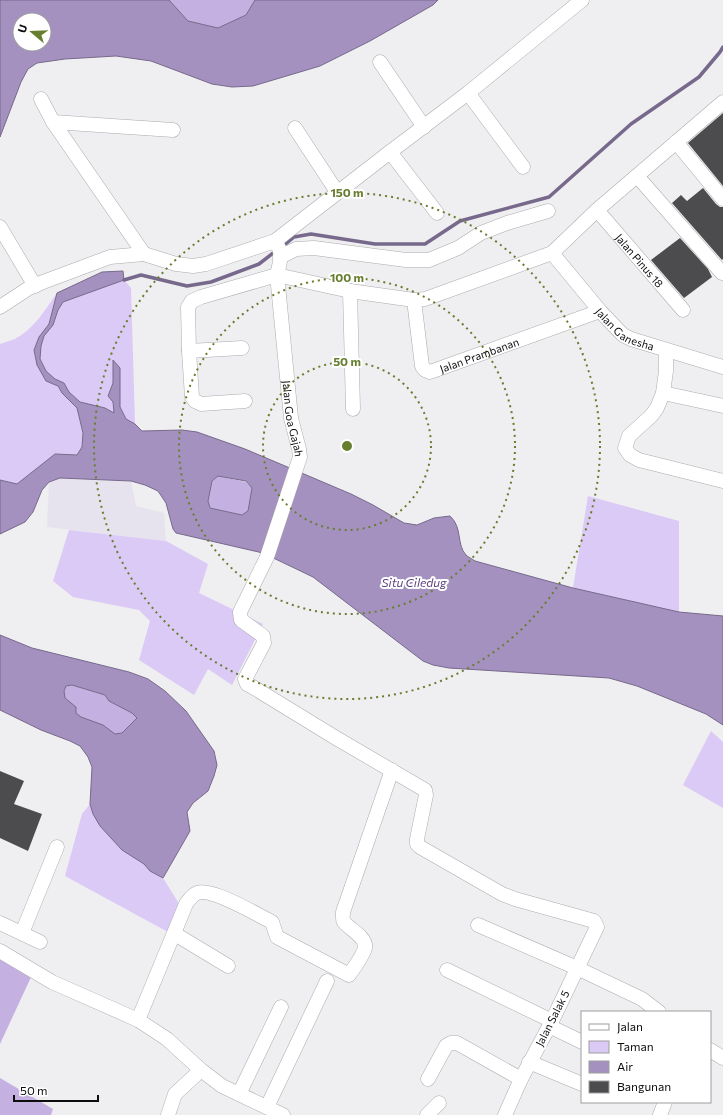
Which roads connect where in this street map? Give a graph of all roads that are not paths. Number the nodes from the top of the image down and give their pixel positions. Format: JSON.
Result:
{"nodes":[{"id":1,"x":576,"y":2,"type":"edge"},
{"id":2,"x":380,"y":62,"type":"dead end"},
{"id":3,"x":468,"y":93,"type":"junction"},
{"id":4,"x":41,"y":99,"type":"dead end"},
{"id":5,"x":721,"y":107,"type":"edge"},
{"id":6,"x":53,"y":122,"type":"junction"},
{"id":7,"x":424,"y":127,"type":"junction"},
{"id":8,"x":295,"y":128,"type":"dead end"},
{"id":9,"x":173,"y":130,"type":"dead end"},
{"id":10,"x":676,"y":142,"type":"junction"},
{"id":11,"x":390,"y":152,"type":"junction"},
{"id":12,"x":524,"y":167,"type":"dead end"},
{"id":13,"x":637,"y":176,"type":"junction"},
{"id":14,"x":338,"y":192,"type":"junction"},
{"id":15,"x":723,"y":199,"type":"edge"},
{"id":16,"x":597,"y":210,"type":"junction"},
{"id":17,"x":548,"y":211,"type":"dead end"},
{"id":18,"x":436,"y":213,"type":"dead end"},
{"id":19,"x":0,"y":227,"type":"edge"},
{"id":20,"x":278,"y":249,"type":"junction"},
{"id":21,"x":552,"y":253,"type":"junction"},
{"id":22,"x":144,"y":254,"type":"junction"},
{"id":23,"x":722,"y":272,"type":"dead end"},
{"id":24,"x":277,"y":275,"type":"junction"},
{"id":25,"x":35,"y":286,"type":"junction"},
{"id":26,"x":350,"y":291,"type":"junction"},
{"id":27,"x":414,"y":300,"type":"junction"},
{"id":28,"x":0,"y":307,"type":"edge"},
{"id":29,"x":683,"y":310,"type":"dead end"},
{"id":30,"x":600,"y":311,"type":"junction"},
{"id":31,"x":242,"y":348,"type":"dead end"},
{"id":32,"x":666,"y":350,"type":"junction"},
{"id":33,"x":189,"y":351,"type":"junction"},
{"id":34,"x":723,"y":367,"type":"edge"},
{"id":35,"x":663,"y":393,"type":"junction"},
{"id":36,"x":245,"y":402,"type":"dead end"},
{"id":37,"x":723,"y":406,"type":"edge"},
{"id":38,"x":353,"y":409,"type":"dead end"},
{"id":39,"x":723,"y":481,"type":"edge"},
{"id":40,"x":392,"y":770,"type":"junction"},
{"id":41,"x":58,"y":847,"type":"dead end"},
{"id":42,"x":0,"y":923,"type":"edge"},
{"id":43,"x":478,"y":925,"type":"dead end"},
{"id":44,"x":22,"y":933,"type":"junction"},
{"id":45,"x":175,"y":934,"type":"junction"},
{"id":46,"x":40,"y":942,"type":"dead end"},
{"id":47,"x":0,"y":951,"type":"edge"},
{"id":48,"x":228,"y":966,"type":"dead end"},
{"id":49,"x":577,"y":968,"type":"junction"},
{"id":50,"x":448,"y":970,"type":"dead end"},
{"id":51,"x":327,"y":980,"type":"dead end"},
{"id":52,"x":281,"y":1007,"type":"dead end"},
{"id":53,"x":658,"y":1011,"type":"edge"},
{"id":54,"x":138,"y":1020,"type":"junction"},
{"id":55,"x":551,"y":1023,"type":"junction"},
{"id":56,"x":581,"y":1041,"type":"edge"},
{"id":57,"x":711,"y":1051,"type":"edge"},
{"id":58,"x":723,"y":1058,"type":"edge"},
{"id":59,"x":529,"y":1062,"type":"junction"},
{"id":60,"x":201,"y":1070,"type":"junction"},
{"id":61,"x":428,"y":1079,"type":"dead end"},
{"id":62,"x":520,"y":1079,"type":"junction"},
{"id":63,"x":581,"y":1084,"type":"edge"},
{"id":64,"x":239,"y":1094,"type":"junction"},
{"id":65,"x":438,"y":1103,"type":"dead end"},
{"id":66,"x":664,"y":1103,"type":"edge"},
{"id":67,"x":267,"y":1107,"type":"junction"},
{"id":68,"x":168,"y":1115,"type":"edge"},
{"id":69,"x":283,"y":1115,"type":"edge"},
{"id":70,"x":427,"y":1115,"type":"edge"},
{"id":71,"x":505,"y":1115,"type":"edge"},
{"id":72,"x":660,"y":1115,"type":"edge"}],
"edges":[{"from":1,"to":3,"type":"street"},
{"from":2,"to":7,"type":"street"},
{"from":3,"to":7,"type":"street"},
{"from":3,"to":12,"type":"street"},
{"from":4,"to":6,"type":"street"},
{"from":5,"to":10,"type":"street"},
{"from":6,"to":9,"type":"street"},
{"from":6,"to":22,"type":"street"},
{"from":7,"to":11,"type":"street"},
{"from":8,"to":14,"type":"street"},
{"from":10,"to":13,"type":"street"},
{"from":10,"to":15,"type":"street"},
{"from":11,"to":14,"type":"street"},
{"from":11,"to":18,"type":"street"},
{"from":13,"to":16,"type":"street"},
{"from":13,"to":23,"type":"street"},
{"from":14,"to":20,"type":"street"},
{"from":16,"to":21,"type":"street"},
{"from":16,"to":29,"type":"street","name":"Jalan Pinus 18"},
{"from":17,"to":20,"type":"street"},
{"from":19,"to":25,"type":"street"},
{"from":20,"to":22,"type":"street"},
{"from":20,"to":24,"type":"street","name":"Jalan Goa Gajah"},
{"from":21,"to":27,"type":"street"},
{"from":21,"to":30,"type":"street","name":"Jalan Ganesha"},
{"from":22,"to":25,"type":"street"},
{"from":24,"to":26,"type":"street"},
{"from":24,"to":33,"type":"street"},
{"from":24,"to":40,"type":"street","name":"Jalan Goa Gajah"},
{"from":25,"to":28,"type":"street"},
{"from":26,"to":27,"type":"street"},
{"from":26,"to":38,"type":"street"},
{"from":27,"to":30,"type":"street","name":"Jalan Prambanan"},
{"from":30,"to":32,"type":"street","name":"Jalan Ganesha"},
{"from":31,"to":33,"type":"street"},
{"from":32,"to":34,"type":"street","name":"Jalan Ganesha"},
{"from":32,"to":35,"type":"street"},
{"from":33,"to":36,"type":"street"},
{"from":35,"to":37,"type":"street"},
{"from":35,"to":39,"type":"street"},
{"from":40,"to":45,"type":"street"},
{"from":40,"to":49,"type":"street","name":"Jalan Salak 5"},
{"from":41,"to":44,"type":"street"},
{"from":42,"to":44,"type":"street"},
{"from":43,"to":49,"type":"street"},
{"from":44,"to":46,"type":"street"},
{"from":45,"to":48,"type":"street"},
{"from":45,"to":54,"type":"street"},
{"from":47,"to":54,"type":"street"},
{"from":49,"to":53,"type":"street"},
{"from":49,"to":55,"type":"street","name":"Jalan Salak 5"},
{"from":50,"to":55,"type":"street"},
{"from":51,"to":67,"type":"street"},
{"from":52,"to":64,"type":"street"},
{"from":54,"to":60,"type":"street"},
{"from":55,"to":56,"type":"street"},
{"from":55,"to":59,"type":"street","name":"Jalan Salak 5"},
{"from":57,"to":58,"type":"street"},
{"from":59,"to":62,"type":"street","name":"Jalan Salak 5"},
{"from":59,"to":63,"type":"street"},
{"from":60,"to":64,"type":"street"},
{"from":60,"to":68,"type":"street"},
{"from":61,"to":62,"type":"street"},
{"from":62,"to":71,"type":"street","name":"Jalan Salak 5"},
{"from":64,"to":67,"type":"street"},
{"from":65,"to":70,"type":"street"},
{"from":66,"to":72,"type":"street"},
{"from":67,"to":69,"type":"street"}]}
